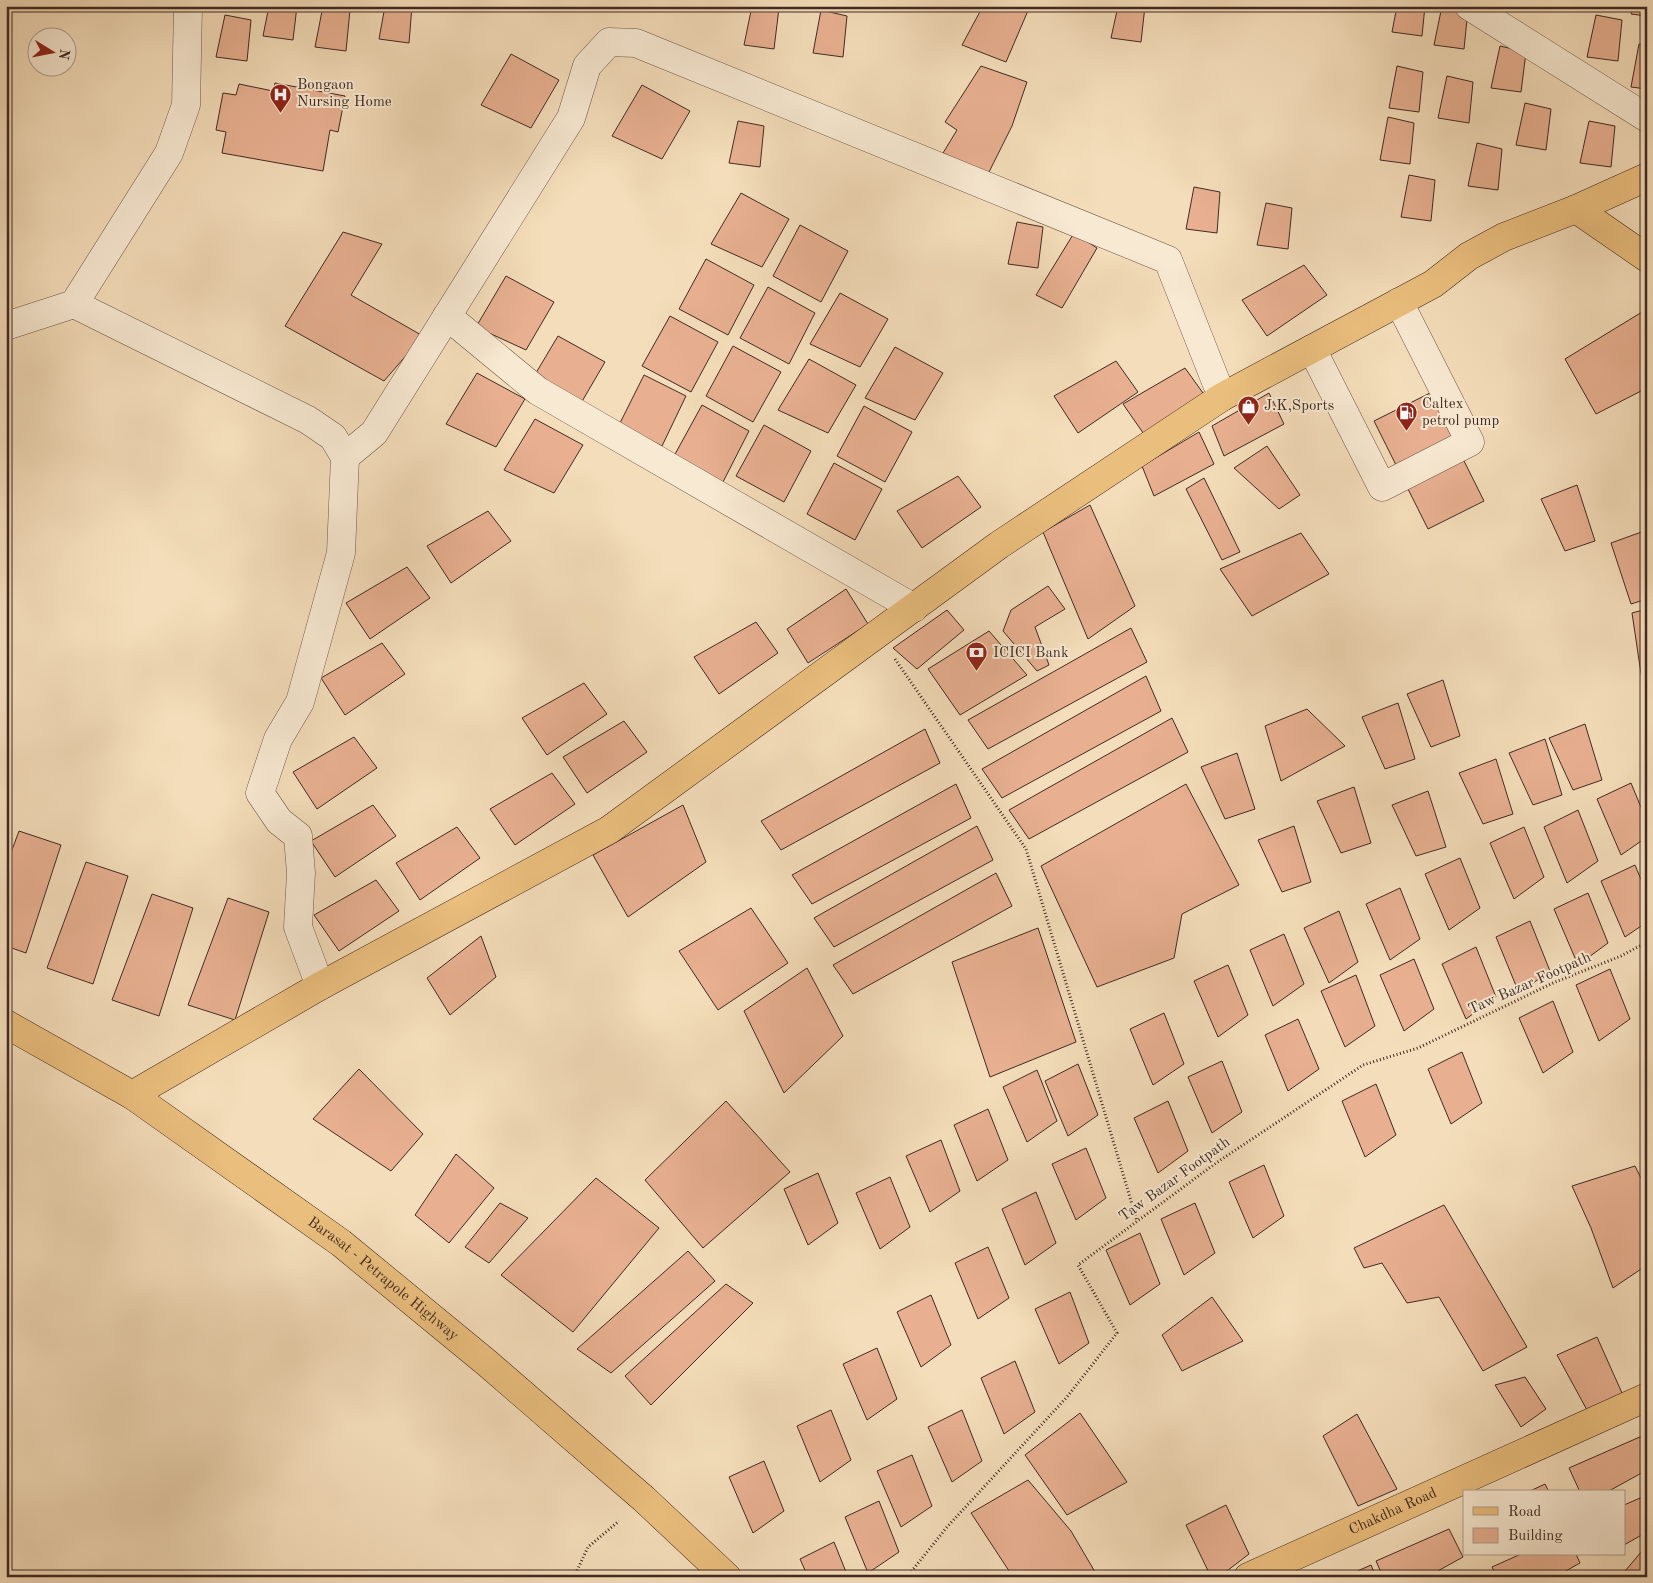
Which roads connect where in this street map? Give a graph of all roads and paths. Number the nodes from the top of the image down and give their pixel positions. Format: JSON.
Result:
{"nodes":[{"id":1,"x":188,"y":6,"type":"edge"},
{"id":2,"x":1470,"y":6,"type":"edge"},
{"id":3,"x":1647,"y":118,"type":"edge"},
{"id":4,"x":1647,"y":177,"type":"edge"},
{"id":5,"x":1576,"y":209,"type":"junction"},
{"id":6,"x":1647,"y":258,"type":"edge"},
{"id":7,"x":1399,"y":302,"type":"junction"},
{"id":8,"x":74,"y":304,"type":"junction"},
{"id":9,"x":447,"y":316,"type":"junction"},
{"id":10,"x":6,"y":326,"type":"edge"},
{"id":11,"x":1312,"y":349,"type":"junction"},
{"id":12,"x":1222,"y":397,"type":"junction"},
{"id":13,"x":345,"y":456,"type":"junction"},
{"id":14,"x":914,"y":608,"type":"junction"},
{"id":15,"x":878,"y":634,"type":"junction"},
{"id":16,"x":1647,"y":942,"type":"edge"},
{"id":17,"x":320,"y":986,"type":"junction"},
{"id":18,"x":6,"y":1024,"type":"edge"},
{"id":19,"x":132,"y":1095,"type":"junction"},
{"id":20,"x":1137,"y":1221,"type":"junction"},
{"id":21,"x":1647,"y":1397,"type":"edge"},
{"id":22,"x":644,"y":1499,"type":"junction"},
{"id":23,"x":574,"y":1577,"type":"edge"},
{"id":24,"x":727,"y":1577,"type":"edge"},
{"id":25,"x":907,"y":1577,"type":"edge"},
{"id":26,"x":1248,"y":1577,"type":"edge"}],
"edges":[{"from":1,"to":8,"type":"street"},
{"from":2,"to":3,"type":"street"},
{"from":4,"to":5,"type":"main road"},
{"from":5,"to":6,"type":"main road"},
{"from":5,"to":7,"type":"main road"},
{"from":7,"to":11,"type":"main road"},
{"from":7,"to":11,"type":"street"},
{"from":8,"to":10,"type":"street"},
{"from":8,"to":13,"type":"street"},
{"from":9,"to":12,"type":"street"},
{"from":9,"to":13,"type":"street"},
{"from":9,"to":14,"type":"street"},
{"from":11,"to":12,"type":"main road"},
{"from":12,"to":14,"type":"main road"},
{"from":13,"to":17,"type":"street"},
{"from":14,"to":15,"type":"main road"},
{"from":15,"to":17,"type":"main road"},
{"from":15,"to":20,"type":"path"},
{"from":16,"to":20,"type":"path","name":"Taw Bazar Footpath"},
{"from":17,"to":19,"type":"main road"},
{"from":18,"to":19,"type":"main road","name":"Barasat - Petrapole Highway"},
{"from":19,"to":22,"type":"main road","name":"Barasat - Petrapole Highway"},
{"from":20,"to":25,"type":"path","name":"Taw Bazar Footpath"},
{"from":21,"to":26,"type":"main road","name":"Chakdha Road"},
{"from":22,"to":23,"type":"path"},
{"from":22,"to":24,"type":"main road","name":"Barasat - Petrapole Highway"}]}
